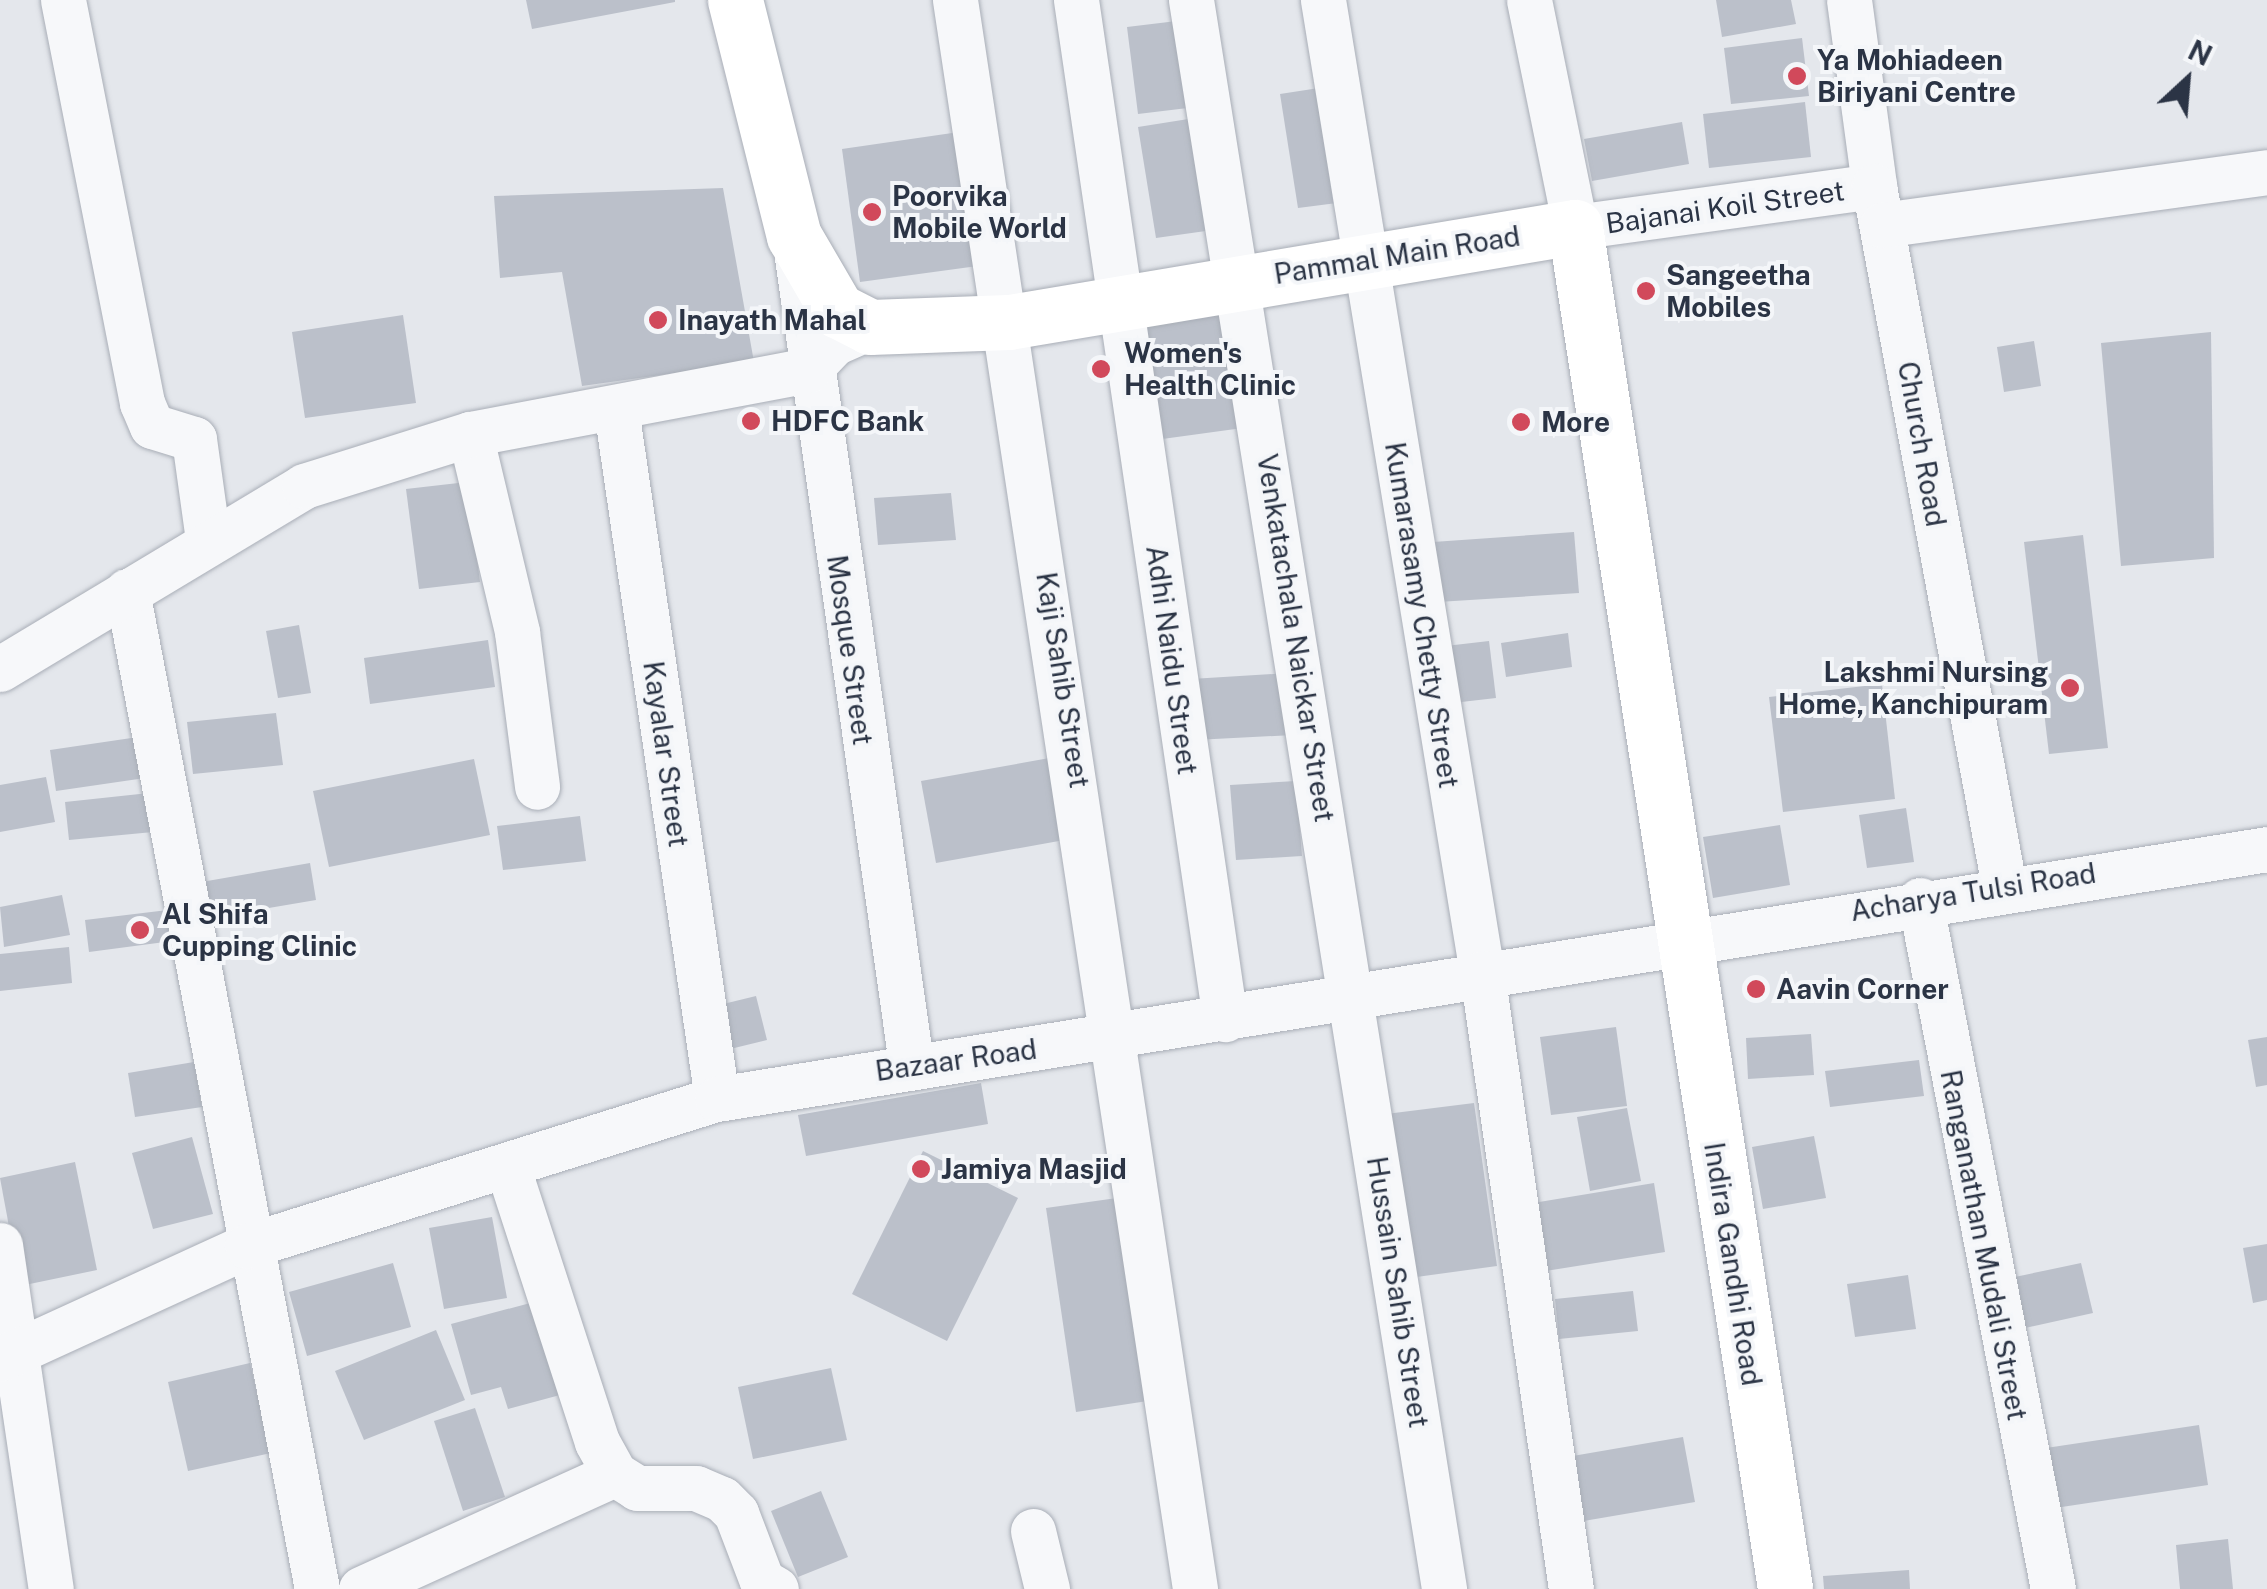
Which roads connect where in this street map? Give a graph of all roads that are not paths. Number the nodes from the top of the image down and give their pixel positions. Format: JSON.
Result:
{"nodes":[{"id":1,"x":64,"y":0,"type":"edge"},
{"id":2,"x":735,"y":0,"type":"edge"},
{"id":3,"x":956,"y":0,"type":"edge"},
{"id":4,"x":1076,"y":0,"type":"edge"},
{"id":5,"x":1190,"y":0,"type":"edge"},
{"id":6,"x":1323,"y":0,"type":"edge"},
{"id":7,"x":1530,"y":0,"type":"edge"},
{"id":8,"x":1849,"y":0,"type":"edge"},
{"id":9,"x":2267,"y":172,"type":"edge"},
{"id":10,"x":1878,"y":206,"type":"junction"},
{"id":11,"x":1575,"y":227,"type":"junction"},
{"id":12,"x":794,"y":236,"type":"junction"},
{"id":13,"x":1362,"y":258,"type":"junction"},
{"id":14,"x":1240,"y":281,"type":"junction"},
{"id":15,"x":1119,"y":302,"type":"junction"},
{"id":16,"x":1008,"y":322,"type":"junction"},
{"id":17,"x":870,"y":327,"type":"junction"},
{"id":18,"x":808,"y":370,"type":"junction"},
{"id":19,"x":616,"y":409,"type":"junction"},
{"id":20,"x":470,"y":434,"type":"junction"},
{"id":21,"x":208,"y":540,"type":"junction"},
{"id":22,"x":127,"y":591,"type":"junction"},
{"id":23,"x":0,"y":669,"type":"edge"},
{"id":24,"x":537,"y":788,"type":"dead end"},
{"id":25,"x":2267,"y":849,"type":"edge"},
{"id":26,"x":2004,"y":886,"type":"junction"},
{"id":27,"x":1920,"y":900,"type":"junction"},
{"id":28,"x":1680,"y":939,"type":"junction"},
{"id":29,"x":1482,"y":973,"type":"junction"},
{"id":30,"x":1352,"y":995,"type":"junction"},
{"id":31,"x":1225,"y":1019,"type":"junction"},
{"id":32,"x":1117,"y":1038,"type":"junction"},
{"id":33,"x":911,"y":1063,"type":"junction"},
{"id":34,"x":716,"y":1099,"type":"junction"},
{"id":35,"x":507,"y":1165,"type":"junction"},
{"id":36,"x":0,"y":1245,"type":"edge"},
{"id":37,"x":247,"y":1246,"type":"junction"},
{"id":38,"x":7,"y":1356,"type":"edge"},
{"id":39,"x":615,"y":1474,"type":"junction"},
{"id":40,"x":1034,"y":1532,"type":"dead end"},
{"id":41,"x":51,"y":1589,"type":"edge"},
{"id":42,"x":317,"y":1589,"type":"edge"},
{"id":43,"x":361,"y":1589,"type":"edge"},
{"id":44,"x":776,"y":1589,"type":"edge"},
{"id":45,"x":1046,"y":1589,"type":"edge"},
{"id":46,"x":1195,"y":1589,"type":"edge"},
{"id":47,"x":1444,"y":1589,"type":"edge"},
{"id":48,"x":1571,"y":1589,"type":"edge"},
{"id":49,"x":1785,"y":1589,"type":"edge"},
{"id":50,"x":2053,"y":1589,"type":"edge"}],
"edges":[{"from":1,"to":21,"type":"street"},
{"from":2,"to":12,"type":"main road"},
{"from":3,"to":16,"type":"street","name":"Kaji Sahib Street"},
{"from":4,"to":15,"type":"street","name":"Adhi Naidu Street"},
{"from":5,"to":14,"type":"street","name":"Venkatachala Naickar Street"},
{"from":6,"to":13,"type":"street","name":"Kumarasamy Chetty Street"},
{"from":7,"to":11,"type":"street"},
{"from":8,"to":10,"type":"street","name":"Church Road"},
{"from":9,"to":10,"type":"street","name":"Bajanai Koil Street"},
{"from":10,"to":11,"type":"street","name":"Bajanai Koil Street"},
{"from":10,"to":26,"type":"street","name":"Church Road"},
{"from":11,"to":13,"type":"main road","name":"Pammal Main Road"},
{"from":11,"to":28,"type":"main road"},
{"from":12,"to":17,"type":"main road"},
{"from":12,"to":18,"type":"street","name":"Mosque Street"},
{"from":13,"to":14,"type":"main road","name":"Pammal Main Road"},
{"from":13,"to":29,"type":"street","name":"Kumarasamy Chetty Street"},
{"from":14,"to":15,"type":"main road","name":"Pammal Main Road"},
{"from":14,"to":30,"type":"street","name":"Venkatachala Naickar Street"},
{"from":15,"to":16,"type":"main road","name":"Pammal Main Road"},
{"from":15,"to":31,"type":"street","name":"Adhi Naidu Street"},
{"from":16,"to":17,"type":"main road","name":"Pammal Main Road"},
{"from":16,"to":32,"type":"street","name":"Kaji Sahib Street"},
{"from":17,"to":18,"type":"street"},
{"from":18,"to":19,"type":"street"},
{"from":18,"to":33,"type":"street","name":"Mosque Street"},
{"from":19,"to":20,"type":"street"},
{"from":19,"to":34,"type":"street","name":"Kayalar Street"},
{"from":20,"to":21,"type":"street"},
{"from":20,"to":24,"type":"street"},
{"from":21,"to":22,"type":"street"},
{"from":22,"to":23,"type":"street"},
{"from":22,"to":37,"type":"street"},
{"from":25,"to":26,"type":"street","name":"Acharya Tulsi Road"},
{"from":26,"to":27,"type":"street","name":"Acharya Tulsi Road"},
{"from":27,"to":28,"type":"street","name":"Acharya Tulsi Road"},
{"from":27,"to":50,"type":"street","name":"Ranganathan Mudali Street"},
{"from":28,"to":29,"type":"street","name":"Bazaar Road"},
{"from":28,"to":49,"type":"main road","name":"Indira Gandhi Road"},
{"from":29,"to":30,"type":"street","name":"Bazaar Road"},
{"from":29,"to":48,"type":"street","name":"Kumarasamy Chetty Street"},
{"from":30,"to":31,"type":"street","name":"Bazaar Road"},
{"from":30,"to":47,"type":"street","name":"Hussain Sahib Street"},
{"from":31,"to":32,"type":"street","name":"Bazaar Road"},
{"from":32,"to":33,"type":"street","name":"Bazaar Road"},
{"from":32,"to":46,"type":"street","name":"Kaji Sahib Street"},
{"from":33,"to":34,"type":"street","name":"Bazaar Road"},
{"from":34,"to":35,"type":"street","name":"Bazaar Road"},
{"from":35,"to":37,"type":"street","name":"Bazaar Road"},
{"from":35,"to":39,"type":"street"},
{"from":36,"to":38,"type":"street"},
{"from":37,"to":38,"type":"street","name":"Bazaar Road"},
{"from":37,"to":42,"type":"street"},
{"from":38,"to":41,"type":"street"},
{"from":39,"to":43,"type":"street"},
{"from":39,"to":44,"type":"street"},
{"from":40,"to":45,"type":"street"}]}
